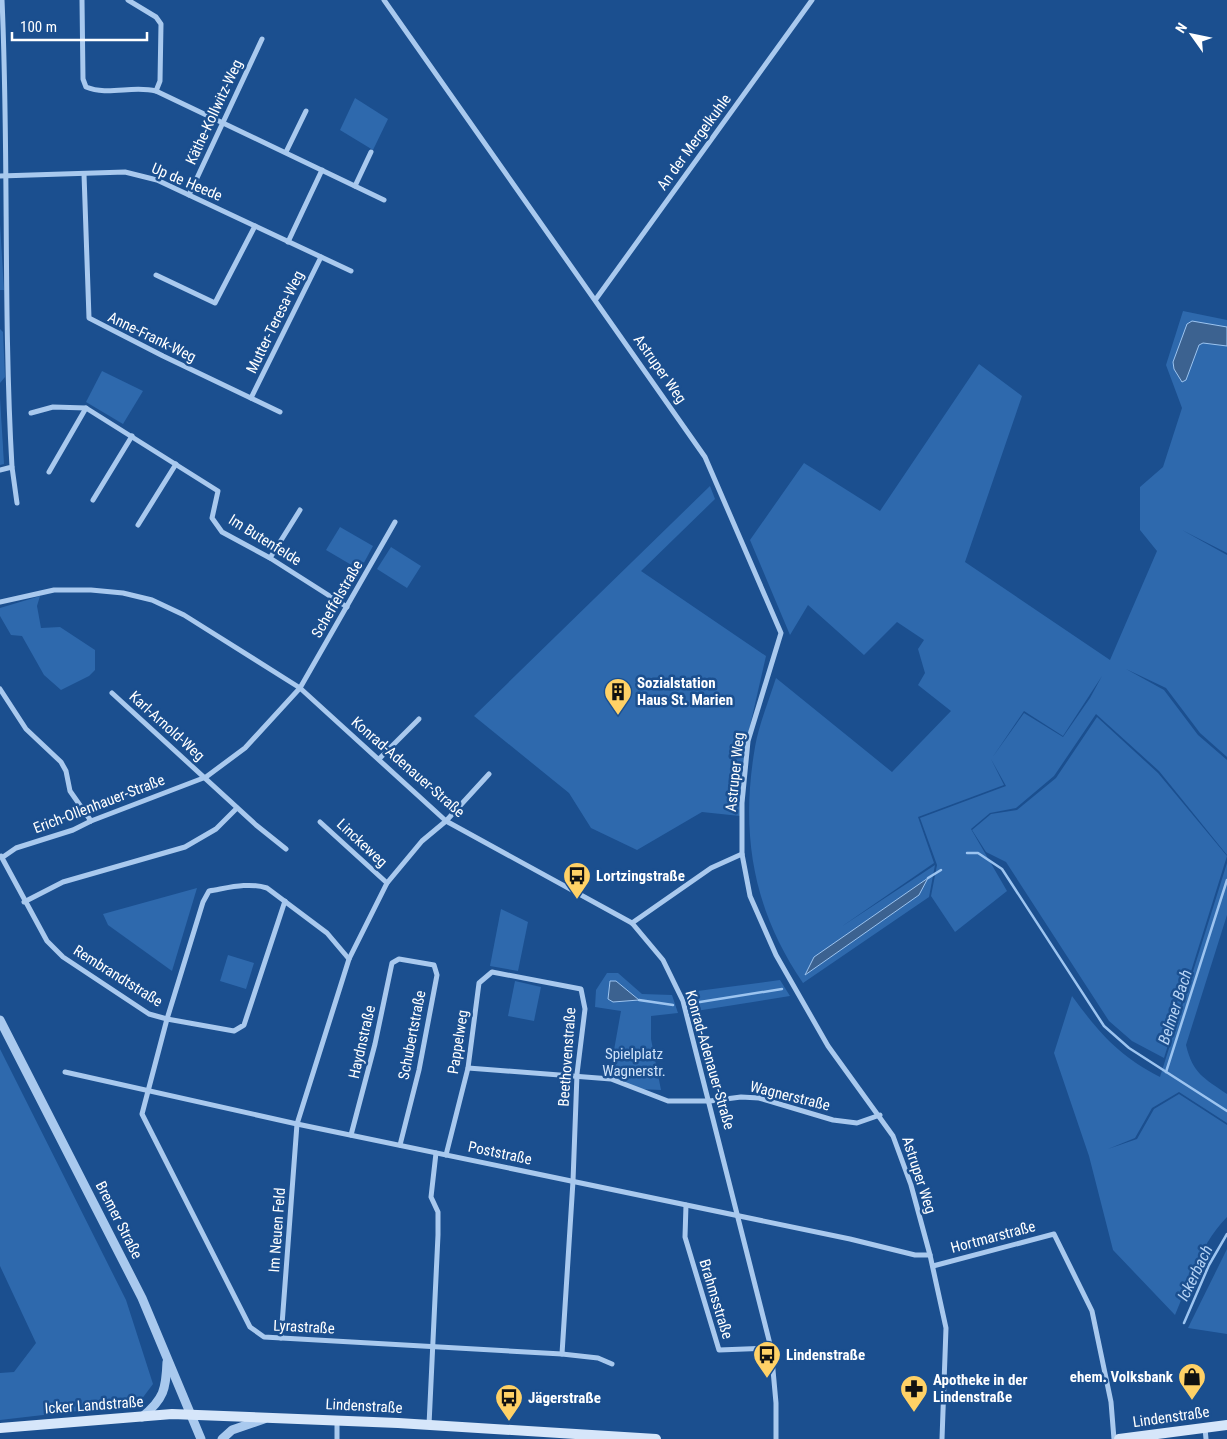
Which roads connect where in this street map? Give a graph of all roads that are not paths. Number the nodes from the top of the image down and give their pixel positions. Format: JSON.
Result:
{"nodes":[{"id":1,"x":2,"y":0,"type":"edge"},
{"id":2,"x":82,"y":0,"type":"edge"},
{"id":3,"x":128,"y":0,"type":"edge"},
{"id":4,"x":384,"y":0,"type":"edge"},
{"id":5,"x":812,"y":0,"type":"edge"},
{"id":6,"x":262,"y":40,"type":"dead end"},
{"id":7,"x":156,"y":91,"type":"junction"},
{"id":8,"x":3,"y":93,"type":"edge"},
{"id":9,"x":306,"y":111,"type":"dead end"},
{"id":10,"x":223,"y":124,"type":"junction"},
{"id":11,"x":286,"y":152,"type":"junction"},
{"id":12,"x":371,"y":152,"type":"dead end"},
{"id":13,"x":322,"y":170,"type":"junction"},
{"id":14,"x":84,"y":174,"type":"junction"},
{"id":15,"x":3,"y":176,"type":"edge"},
{"id":16,"x":355,"y":186,"type":"junction"},
{"id":17,"x":189,"y":194,"type":"junction"},
{"id":18,"x":384,"y":200,"type":"dead end"},
{"id":19,"x":255,"y":226,"type":"junction"},
{"id":20,"x":288,"y":242,"type":"junction"},
{"id":21,"x":321,"y":257,"type":"junction"},
{"id":22,"x":351,"y":272,"type":"dead end"},
{"id":23,"x":156,"y":275,"type":"dead end"},
{"id":24,"x":596,"y":299,"type":"junction"},
{"id":25,"x":251,"y":398,"type":"junction"},
{"id":26,"x":86,"y":408,"type":"junction"},
{"id":27,"x":280,"y":412,"type":"dead end"},
{"id":28,"x":31,"y":413,"type":"dead end"},
{"id":29,"x":132,"y":436,"type":"junction"},
{"id":30,"x":176,"y":464,"type":"junction"},
{"id":31,"x":12,"y":467,"type":"junction"},
{"id":32,"x":0,"y":470,"type":"edge"},
{"id":33,"x":49,"y":472,"type":"dead end"},
{"id":34,"x":93,"y":500,"type":"dead end"},
{"id":35,"x":18,"y":502,"type":"dead end"},
{"id":36,"x":300,"y":510,"type":"dead end"},
{"id":37,"x":395,"y":522,"type":"dead end"},
{"id":38,"x":138,"y":525,"type":"dead end"},
{"id":39,"x":270,"y":558,"type":"junction"},
{"id":40,"x":0,"y":602,"type":"edge"},
{"id":41,"x":347,"y":607,"type":"junction"},
{"id":42,"x":300,"y":688,"type":"junction"},
{"id":43,"x":0,"y":690,"type":"edge"},
{"id":44,"x":112,"y":693,"type":"dead end"},
{"id":45,"x":419,"y":719,"type":"dead end"},
{"id":46,"x":379,"y":759,"type":"junction"},
{"id":47,"x":489,"y":774,"type":"dead end"},
{"id":48,"x":206,"y":777,"type":"junction"},
{"id":49,"x":237,"y":808,"type":"junction"},
{"id":50,"x":91,"y":821,"type":"junction"},
{"id":51,"x":446,"y":821,"type":"junction"},
{"id":52,"x":320,"y":822,"type":"dead end"},
{"id":53,"x":286,"y":849,"type":"dead end"},
{"id":54,"x":742,"y":854,"type":"junction"},
{"id":55,"x":1,"y":856,"type":"edge"},
{"id":56,"x":387,"y":883,"type":"junction"},
{"id":57,"x":285,"y":901,"type":"junction"},
{"id":58,"x":24,"y":902,"type":"junction"},
{"id":59,"x":632,"y":923,"type":"junction"},
{"id":60,"x":349,"y":959,"type":"junction"},
{"id":61,"x":399,"y":959,"type":"joint"},
{"id":62,"x":527,"y":978,"type":"joint"},
{"id":63,"x":167,"y":1019,"type":"junction"},
{"id":64,"x":0,"y":1020,"type":"edge"},
{"id":65,"x":468,"y":1068,"type":"junction"},
{"id":66,"x":65,"y":1072,"type":"dead end"},
{"id":67,"x":577,"y":1074,"type":"junction"},
{"id":68,"x":148,"y":1090,"type":"junction"},
{"id":69,"x":710,"y":1101,"type":"junction"},
{"id":70,"x":880,"y":1115,"type":"junction"},
{"id":71,"x":297,"y":1124,"type":"junction"},
{"id":72,"x":351,"y":1135,"type":"junction"},
{"id":73,"x":400,"y":1145,"type":"junction"},
{"id":74,"x":436,"y":1153,"type":"junction"},
{"id":75,"x":446,"y":1155,"type":"junction"},
{"id":76,"x":573,"y":1181,"type":"junction"},
{"id":77,"x":686,"y":1205,"type":"junction"},
{"id":78,"x":738,"y":1216,"type":"junction"},
{"id":79,"x":930,"y":1255,"type":"junction"},
{"id":80,"x":933,"y":1266,"type":"junction"},
{"id":81,"x":281,"y":1338,"type":"junction"},
{"id":82,"x":432,"y":1347,"type":"junction"},
{"id":83,"x":771,"y":1348,"type":"junction"},
{"id":84,"x":562,"y":1354,"type":"junction"},
{"id":85,"x":167,"y":1360,"type":"junction"},
{"id":86,"x":612,"y":1364,"type":"dead end"},
{"id":87,"x":191,"y":1416,"type":"junction"},
{"id":88,"x":142,"y":1417,"type":"junction"},
{"id":89,"x":268,"y":1418,"type":"junction"},
{"id":90,"x":337,"y":1420,"type":"junction"},
{"id":91,"x":429,"y":1425,"type":"junction"},
{"id":92,"x":1227,"y":1425,"type":"edge"},
{"id":93,"x":0,"y":1428,"type":"edge"},
{"id":94,"x":1205,"y":1428,"type":"junction"},
{"id":95,"x":600,"y":1437,"type":"edge"},
{"id":96,"x":201,"y":1439,"type":"edge"},
{"id":97,"x":222,"y":1439,"type":"edge"},
{"id":98,"x":336,"y":1439,"type":"edge"},
{"id":99,"x":656,"y":1439,"type":"edge"},
{"id":100,"x":776,"y":1439,"type":"edge"},
{"id":101,"x":942,"y":1439,"type":"edge"},
{"id":102,"x":1114,"y":1439,"type":"edge"},
{"id":103,"x":1119,"y":1439,"type":"edge"},
{"id":104,"x":1206,"y":1439,"type":"edge"}],
"edges":[{"from":1,"to":8,"type":"street"},
{"from":2,"to":7,"type":"street"},
{"from":3,"to":7,"type":"street"},
{"from":4,"to":24,"type":"street","name":"Astruper Weg"},
{"from":5,"to":24,"type":"street","name":"An der Mergelkuhle"},
{"from":6,"to":10,"type":"street","name":"Käthe-Kollwitz-Weg"},
{"from":7,"to":10,"type":"street"},
{"from":8,"to":15,"type":"street"},
{"from":9,"to":11,"type":"street"},
{"from":10,"to":11,"type":"street"},
{"from":10,"to":17,"type":"street","name":"Käthe-Kollwitz-Weg"},
{"from":11,"to":13,"type":"street"},
{"from":12,"to":16,"type":"street"},
{"from":13,"to":16,"type":"street"},
{"from":13,"to":20,"type":"street"},
{"from":14,"to":15,"type":"street","name":"Up de Heede"},
{"from":14,"to":17,"type":"street","name":"Up de Heede"},
{"from":14,"to":25,"type":"street","name":"Anne-Frank-Weg"},
{"from":15,"to":31,"type":"street"},
{"from":16,"to":18,"type":"street"},
{"from":17,"to":19,"type":"street","name":"Up de Heede"},
{"from":19,"to":20,"type":"street","name":"Up de Heede"},
{"from":19,"to":23,"type":"street"},
{"from":20,"to":21,"type":"street","name":"Up de Heede"},
{"from":21,"to":22,"type":"street","name":"Up de Heede"},
{"from":21,"to":25,"type":"street","name":"Mutter-Teresa-Weg"},
{"from":24,"to":54,"type":"street","name":"Astruper Weg"},
{"from":25,"to":27,"type":"street","name":"Anne-Frank-Weg"},
{"from":26,"to":28,"type":"street","name":"Im Butenfelde"},
{"from":26,"to":29,"type":"street","name":"Im Butenfelde"},
{"from":26,"to":33,"type":"street"},
{"from":29,"to":30,"type":"street","name":"Im Butenfelde"},
{"from":29,"to":34,"type":"street"},
{"from":30,"to":38,"type":"street"},
{"from":30,"to":39,"type":"street","name":"Im Butenfelde"},
{"from":31,"to":32,"type":"street"},
{"from":31,"to":35,"type":"street"},
{"from":36,"to":39,"type":"street"},
{"from":37,"to":41,"type":"street","name":"Scheffelstraße"},
{"from":39,"to":41,"type":"street","name":"Im Butenfelde"},
{"from":40,"to":42,"type":"street","name":"Konrad-Adenauer-Straße"},
{"from":41,"to":42,"type":"street","name":"Scheffelstraße"},
{"from":42,"to":46,"type":"street","name":"Konrad-Adenauer-Straße"},
{"from":42,"to":48,"type":"street","name":"Erich-Ollenhauer-Straße"},
{"from":43,"to":50,"type":"street"},
{"from":44,"to":48,"type":"street","name":"Karl-Arnold-Weg"},
{"from":45,"to":46,"type":"street"},
{"from":46,"to":51,"type":"street","name":"Konrad-Adenauer-Straße"},
{"from":47,"to":51,"type":"street"},
{"from":48,"to":49,"type":"street"},
{"from":48,"to":50,"type":"street","name":"Erich-Ollenhauer-Straße"},
{"from":49,"to":53,"type":"street"},
{"from":49,"to":58,"type":"street"},
{"from":50,"to":55,"type":"street","name":"Erich-Ollenhauer-Straße"},
{"from":51,"to":56,"type":"street"},
{"from":51,"to":59,"type":"street","name":"Konrad-Adenauer-Straße"},
{"from":52,"to":56,"type":"street","name":"Linckeweg"},
{"from":54,"to":59,"type":"street"},
{"from":54,"to":70,"type":"street","name":"Astruper Weg"},
{"from":55,"to":58,"type":"street","name":"Rembrandtstraße"},
{"from":56,"to":60,"type":"street"},
{"from":57,"to":60,"type":"street"},
{"from":57,"to":63,"type":"street","name":"Rembrandtstraße"},
{"from":57,"to":63,"type":"street","name":"Lyrastraße"},
{"from":58,"to":63,"type":"street","name":"Rembrandtstraße"},
{"from":59,"to":69,"type":"street","name":"Konrad-Adenauer-Straße"},
{"from":60,"to":71,"type":"street"},
{"from":61,"to":72,"type":"street","name":"Haydnstraße"},
{"from":61,"to":73,"type":"street","name":"Schubertstraße"},
{"from":62,"to":65,"type":"street","name":"Pappelweg"},
{"from":62,"to":67,"type":"street","name":"Beethovenstraße"},
{"from":63,"to":68,"type":"street","name":"Lyrastraße"},
{"from":64,"to":85,"type":"street","name":"Bremer Straße"},
{"from":65,"to":67,"type":"street","name":"Wagnerstraße"},
{"from":65,"to":75,"type":"street","name":"Pappelweg"},
{"from":66,"to":68,"type":"street","name":"Poststraße"},
{"from":67,"to":69,"type":"street","name":"Wagnerstraße"},
{"from":67,"to":76,"type":"street","name":"Beethovenstraße"},
{"from":68,"to":71,"type":"street","name":"Poststraße"},
{"from":68,"to":81,"type":"street","name":"Lyrastraße"},
{"from":69,"to":70,"type":"street","name":"Wagnerstraße"},
{"from":69,"to":78,"type":"street","name":"Konrad-Adenauer-Straße"},
{"from":70,"to":79,"type":"street","name":"Astruper Weg"},
{"from":71,"to":72,"type":"street","name":"Poststraße"},
{"from":71,"to":81,"type":"street","name":"Im Neuen Feld"},
{"from":72,"to":73,"type":"street","name":"Poststraße"},
{"from":73,"to":74,"type":"street","name":"Poststraße"},
{"from":74,"to":75,"type":"street","name":"Poststraße"},
{"from":74,"to":82,"type":"street"},
{"from":75,"to":76,"type":"street","name":"Poststraße"},
{"from":76,"to":77,"type":"street","name":"Poststraße"},
{"from":76,"to":84,"type":"street"},
{"from":77,"to":78,"type":"street","name":"Poststraße"},
{"from":77,"to":83,"type":"street","name":"Brahmsstraße"},
{"from":78,"to":79,"type":"street","name":"Poststraße"},
{"from":78,"to":83,"type":"street","name":"Konrad-Adenauer-Straße"},
{"from":79,"to":80,"type":"street","name":"Astruper Weg"},
{"from":80,"to":101,"type":"street","name":"Astruper Weg"},
{"from":80,"to":102,"type":"street","name":"Hortmarstraße"},
{"from":81,"to":82,"type":"street","name":"Lyrastraße"},
{"from":82,"to":84,"type":"street","name":"Lyrastraße"},
{"from":82,"to":91,"type":"street"},
{"from":83,"to":100,"type":"street","name":"Konrad-Adenauer-Straße"},
{"from":84,"to":86,"type":"street","name":"Lyrastraße"},
{"from":85,"to":87,"type":"street","name":"Bremer Straße"},
{"from":85,"to":88,"type":"street"},
{"from":87,"to":88,"type":"main road","name":"Icker Landstraße"},
{"from":87,"to":89,"type":"main road","name":"Lindenstraße"},
{"from":87,"to":96,"type":"street","name":"Bremer Straße"},
{"from":88,"to":93,"type":"main road","name":"Icker Landstraße"},
{"from":89,"to":90,"type":"main road","name":"Lindenstraße"},
{"from":89,"to":97,"type":"street"},
{"from":90,"to":91,"type":"main road","name":"Lindenstraße"},
{"from":90,"to":98,"type":"street"},
{"from":91,"to":95,"type":"main road","name":"Lindenstraße"},
{"from":92,"to":94,"type":"main road","name":"Lindenstraße"},
{"from":94,"to":103,"type":"main road","name":"Lindenstraße"},
{"from":94,"to":104,"type":"street"},
{"from":95,"to":99,"type":"main road","name":"Lindenstraße"}]}
